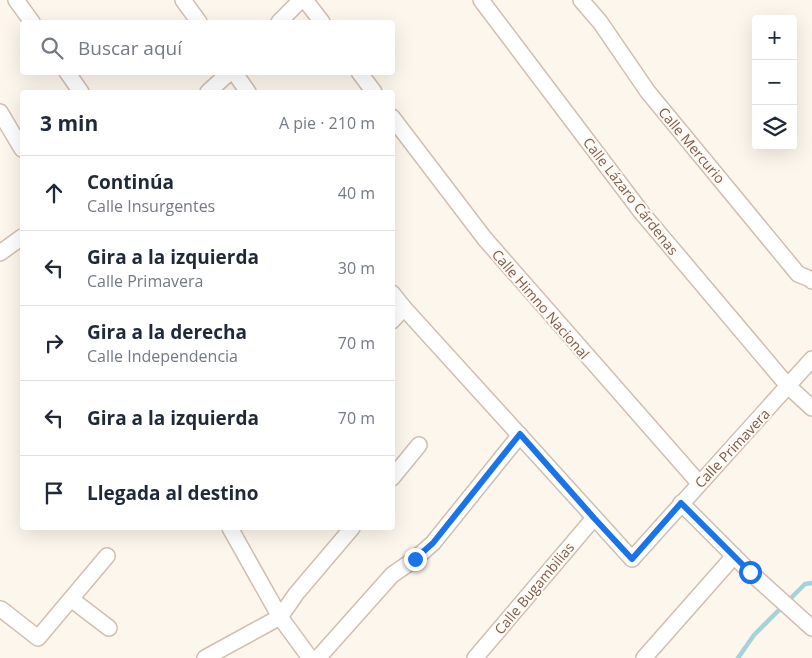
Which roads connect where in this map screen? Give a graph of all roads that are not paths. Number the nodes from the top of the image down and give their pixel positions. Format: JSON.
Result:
{"nodes":[{"id":1,"x":16,"y":0,"type":"edge"},
{"id":2,"x":183,"y":0,"type":"edge"},
{"id":3,"x":301,"y":0,"type":"edge"},
{"id":4,"x":305,"y":0,"type":"edge"},
{"id":5,"x":481,"y":0,"type":"edge"},
{"id":6,"x":581,"y":0,"type":"edge"},
{"id":7,"x":31,"y":20,"type":"edge"},
{"id":8,"x":197,"y":20,"type":"edge"},
{"id":9,"x":281,"y":20,"type":"edge"},
{"id":10,"x":320,"y":20,"type":"edge"},
{"id":11,"x":69,"y":75,"type":"edge"},
{"id":12,"x":227,"y":75,"type":"edge"},
{"id":13,"x":236,"y":75,"type":"edge"},
{"id":14,"x":361,"y":75,"type":"edge"},
{"id":15,"x":80,"y":90,"type":"edge"},
{"id":16,"x":210,"y":90,"type":"edge"},
{"id":17,"x":247,"y":90,"type":"edge"},
{"id":18,"x":372,"y":90,"type":"edge"},
{"id":19,"x":0,"y":112,"type":"edge"},
{"id":20,"x":395,"y":121,"type":"edge"},
{"id":21,"x":20,"y":146,"type":"edge"},
{"id":22,"x":20,"y":238,"type":"edge"},
{"id":23,"x":0,"y":253,"type":"edge"},
{"id":24,"x":811,"y":279,"type":"edge"},
{"id":25,"x":395,"y":297,"type":"edge"},
{"id":26,"x":404,"y":308,"type":"junction"},
{"id":27,"x":395,"y":318,"type":"edge"},
{"id":28,"x":812,"y":359,"type":"edge"},
{"id":29,"x":788,"y":386,"type":"junction"},
{"id":30,"x":812,"y":408,"type":"edge"},
{"id":31,"x":520,"y":434,"type":"junction"},
{"id":32,"x":419,"y":445,"type":"dead end"},
{"id":33,"x":395,"y":474,"type":"edge"},
{"id":34,"x":699,"y":483,"type":"junction"},
{"id":35,"x":681,"y":503,"type":"junction"},
{"id":36,"x":594,"y":518,"type":"junction"},
{"id":37,"x":231,"y":530,"type":"edge"},
{"id":38,"x":350,"y":530,"type":"edge"},
{"id":39,"x":107,"y":556,"type":"dead end"},
{"id":40,"x":734,"y":556,"type":"junction"},
{"id":41,"x":71,"y":599,"type":"junction"},
{"id":42,"x":0,"y":610,"type":"edge"},
{"id":43,"x":280,"y":617,"type":"junction"},
{"id":44,"x":109,"y":628,"type":"dead end"},
{"id":45,"x":812,"y":628,"type":"edge"},
{"id":46,"x":205,"y":658,"type":"edge"},
{"id":47,"x":310,"y":658,"type":"edge"},
{"id":48,"x":318,"y":658,"type":"edge"},
{"id":49,"x":475,"y":658,"type":"edge"},
{"id":50,"x":644,"y":658,"type":"edge"}],
"edges":[{"from":1,"to":7,"type":"street"},
{"from":2,"to":8,"type":"street"},
{"from":3,"to":9,"type":"street"},
{"from":4,"to":10,"type":"street"},
{"from":5,"to":29,"type":"street","name":"Calle Lázaro Cárdenas"},
{"from":6,"to":24,"type":"street","name":"Calle Mercurio"},
{"from":11,"to":15,"type":"street"},
{"from":12,"to":16,"type":"street"},
{"from":13,"to":17,"type":"street"},
{"from":14,"to":18,"type":"street"},
{"from":19,"to":21,"type":"street"},
{"from":20,"to":34,"type":"street","name":"Calle Himno Nacional"},
{"from":22,"to":23,"type":"street"},
{"from":25,"to":26,"type":"street"},
{"from":26,"to":27,"type":"street"},
{"from":26,"to":31,"type":"street"},
{"from":28,"to":29,"type":"street","name":"Calle Primavera"},
{"from":29,"to":30,"type":"street","name":"Calle Lázaro Cárdenas"},
{"from":29,"to":34,"type":"street","name":"Calle Primavera"},
{"from":31,"to":36,"type":"street"},
{"from":31,"to":48,"type":"street"},
{"from":32,"to":33,"type":"street"},
{"from":34,"to":35,"type":"street","name":"Calle Primavera"},
{"from":35,"to":36,"type":"street","name":"Calle Primavera"},
{"from":35,"to":40,"type":"street"},
{"from":36,"to":49,"type":"street","name":"Calle Bugambilias"},
{"from":37,"to":43,"type":"street"},
{"from":38,"to":43,"type":"street"},
{"from":39,"to":41,"type":"street"},
{"from":40,"to":45,"type":"street"},
{"from":40,"to":50,"type":"street"},
{"from":41,"to":42,"type":"street"},
{"from":41,"to":44,"type":"street"},
{"from":43,"to":46,"type":"street"},
{"from":43,"to":47,"type":"street"}]}
